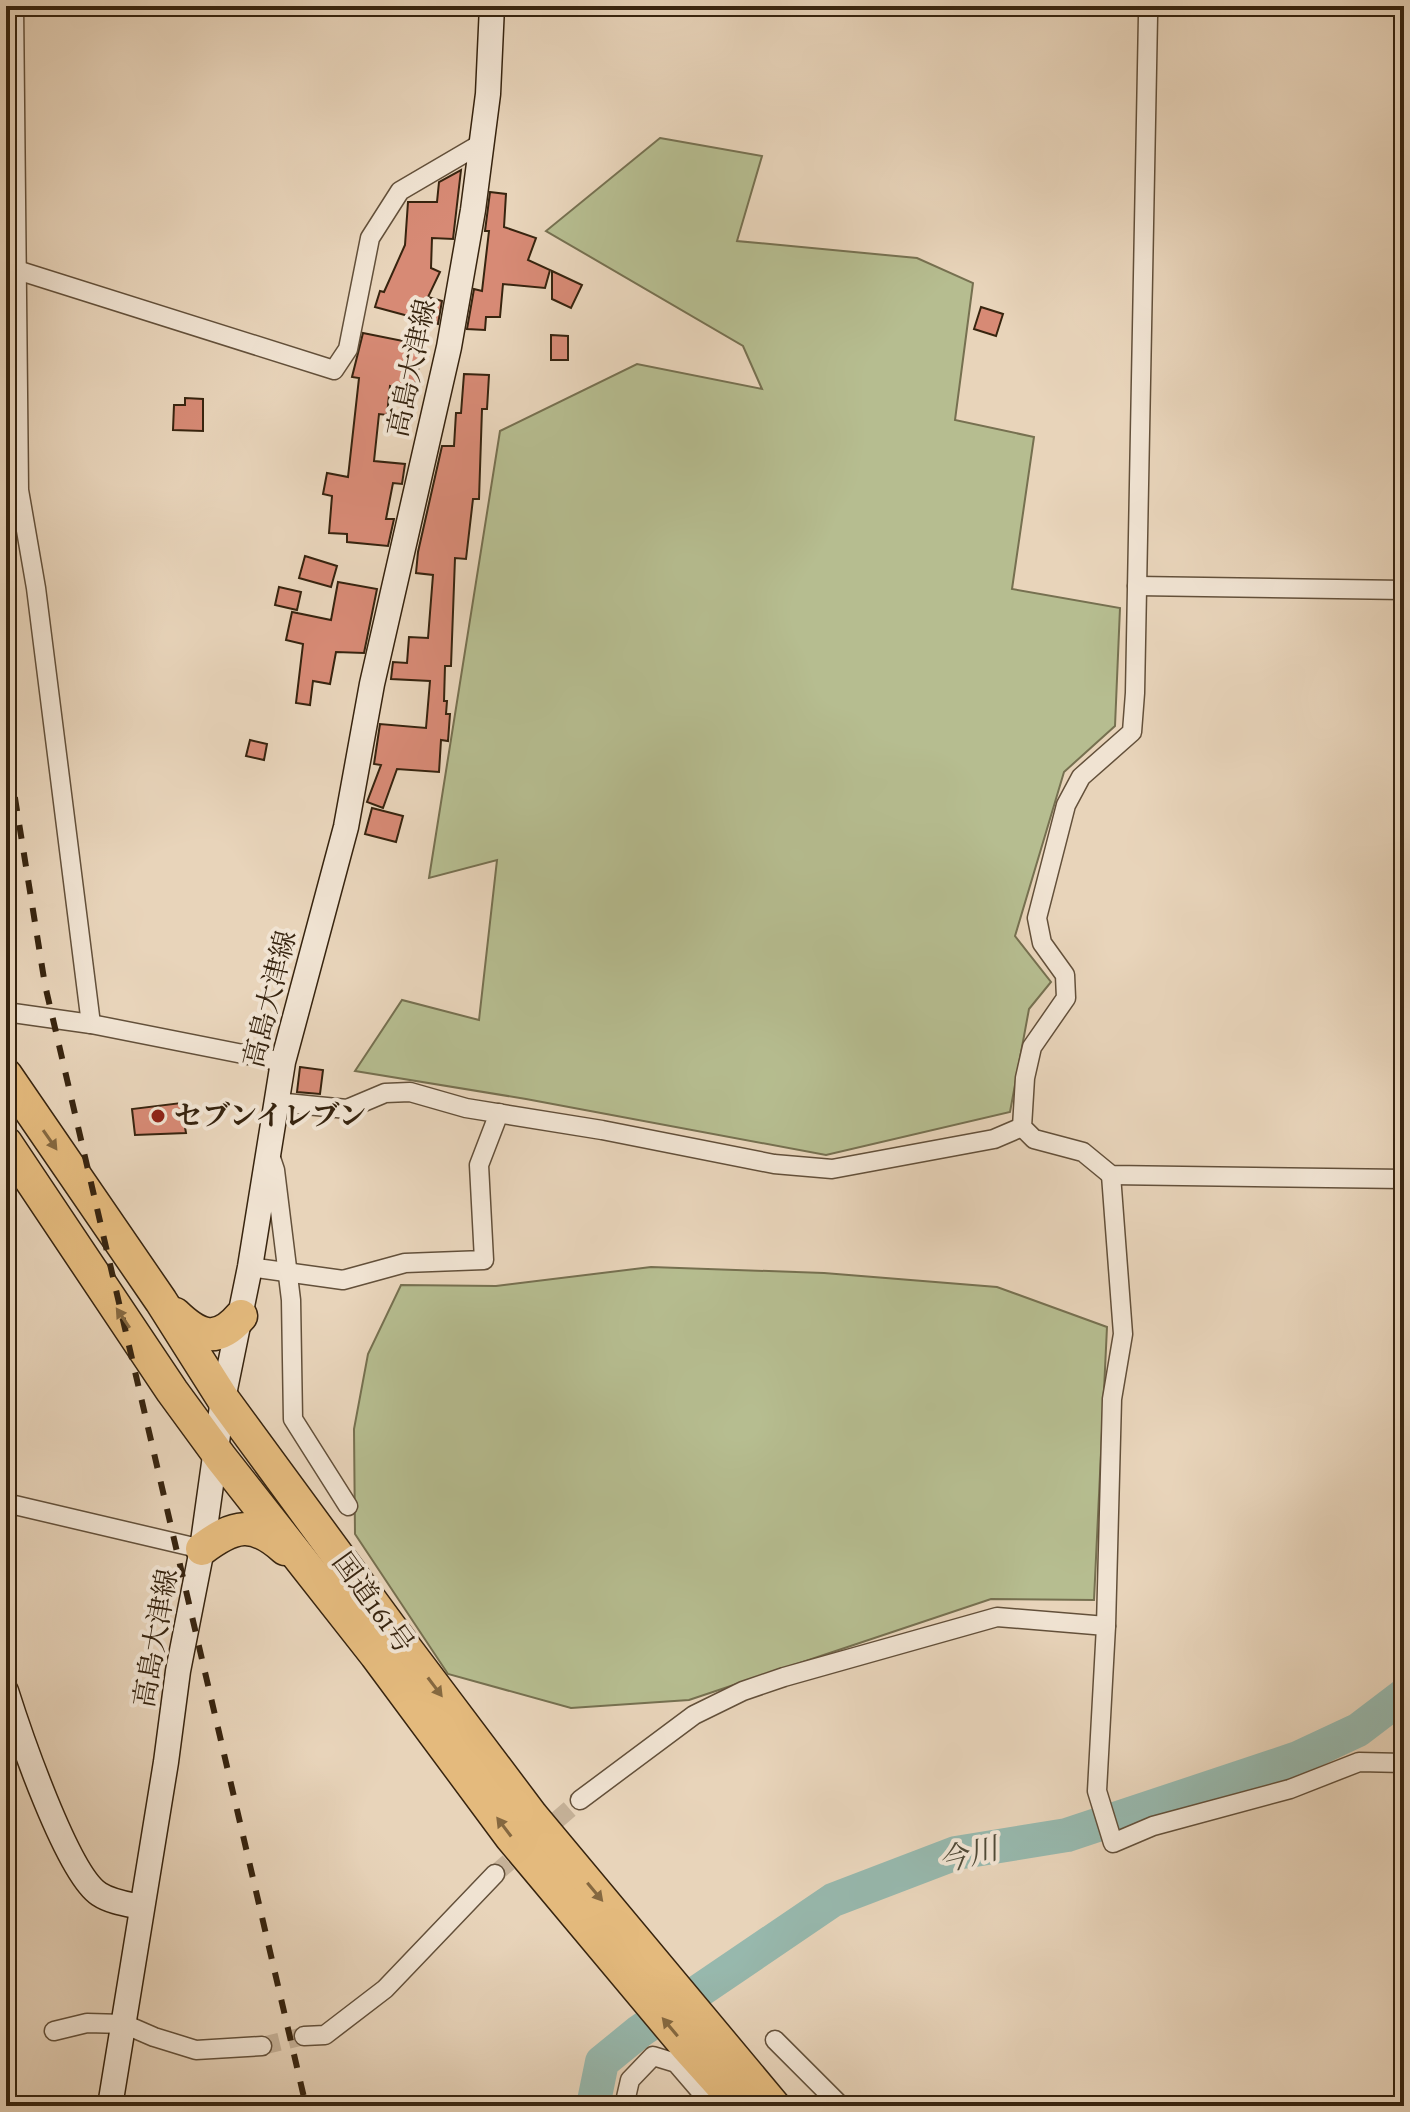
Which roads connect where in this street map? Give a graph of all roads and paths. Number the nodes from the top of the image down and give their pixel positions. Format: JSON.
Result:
{"nodes":[{"id":1,"x":14,"y":6,"type":"edge"},
{"id":2,"x":493,"y":6,"type":"edge"},
{"id":3,"x":1151,"y":6,"type":"edge"},
{"id":4,"x":482,"y":143,"type":"junction"},
{"id":5,"x":17,"y":270,"type":"junction"},
{"id":6,"x":1137,"y":586,"type":"junction"},
{"id":7,"x":1404,"y":590,"type":"edge"},
{"id":8,"x":6,"y":1012,"type":"edge"},
{"id":9,"x":91,"y":1024,"type":"junction"},
{"id":10,"x":283,"y":1062,"type":"junction"},
{"id":11,"x":6,"y":1075,"type":"edge"},
{"id":12,"x":276,"y":1102,"type":"junction"},
{"id":13,"x":499,"y":1113,"type":"junction"},
{"id":14,"x":1022,"y":1127,"type":"junction"},
{"id":15,"x":6,"y":1143,"type":"edge"},
{"id":16,"x":269,"y":1154,"type":"junction"},
{"id":17,"x":1111,"y":1175,"type":"junction"},
{"id":18,"x":1404,"y":1179,"type":"edge"},
{"id":19,"x":250,"y":1267,"type":"junction"},
{"id":20,"x":288,"y":1272,"type":"junction"},
{"id":21,"x":161,"y":1301,"type":"junction"},
{"id":22,"x":238,"y":1330,"type":"junction"},
{"id":23,"x":155,"y":1366,"type":"junction"},
{"id":24,"x":207,"y":1370,"type":"junction"},
{"id":25,"x":225,"y":1443,"type":"junction"},
{"id":26,"x":6,"y":1503,"type":"edge"},
{"id":27,"x":348,"y":1506,"type":"dead end"},
{"id":28,"x":202,"y":1549,"type":"junction"},
{"id":29,"x":325,"y":1592,"type":"junction"},
{"id":30,"x":1106,"y":1626,"type":"junction"},
{"id":31,"x":376,"y":1655,"type":"junction"},
{"id":32,"x":6,"y":1691,"type":"edge"},
{"id":33,"x":1404,"y":1763,"type":"edge"},
{"id":34,"x":580,"y":1800,"type":"tunnel mouth"},
{"id":35,"x":495,"y":1874,"type":"tunnel mouth"},
{"id":36,"x":141,"y":1907,"type":"junction"},
{"id":37,"x":124,"y":2024,"type":"junction"},
{"id":38,"x":54,"y":2031,"type":"dead end"},
{"id":39,"x":304,"y":2036,"type":"tunnel mouth"},
{"id":40,"x":775,"y":2040,"type":"dead end"},
{"id":41,"x":262,"y":2046,"type":"tunnel mouth"},
{"id":42,"x":110,"y":2106,"type":"edge"},
{"id":43,"x":624,"y":2106,"type":"edge"},
{"id":44,"x":713,"y":2106,"type":"edge"},
{"id":45,"x":740,"y":2106,"type":"edge"},
{"id":46,"x":774,"y":2106,"type":"edge"},
{"id":47,"x":841,"y":2106,"type":"edge"}],
"edges":[{"from":1,"to":5,"type":"street"},
{"from":2,"to":4,"type":"main road","name":"高島大津線"},
{"from":3,"to":6,"type":"street"},
{"from":4,"to":5,"type":"street"},
{"from":4,"to":10,"type":"main road","name":"高島大津線"},
{"from":5,"to":9,"type":"street"},
{"from":6,"to":7,"type":"street"},
{"from":6,"to":14,"type":"street"},
{"from":8,"to":9,"type":"street"},
{"from":9,"to":10,"type":"street"},
{"from":10,"to":12,"type":"main road","name":"高島大津線"},
{"from":11,"to":21,"type":"highway","name":"国道161号","one_way":true},
{"from":12,"to":13,"type":"street"},
{"from":12,"to":16,"type":"main road","name":"高島大津線"},
{"from":13,"to":14,"type":"street"},
{"from":13,"to":20,"type":"street"},
{"from":14,"to":17,"type":"street"},
{"from":23,"to":15,"type":"highway","name":"国道161号","one_way":true},
{"from":16,"to":19,"type":"main road","name":"高島大津線"},
{"from":16,"to":20,"type":"street"},
{"from":17,"to":18,"type":"street"},
{"from":17,"to":30,"type":"street"},
{"from":19,"to":20,"type":"street"},
{"from":19,"to":22,"type":"main road","name":"高島大津線"},
{"from":20,"to":27,"type":"street"},
{"from":21,"to":22,"type":"highway"},
{"from":21,"to":24,"type":"highway","name":"国道161号"},
{"from":22,"to":24,"type":"highway"},
{"from":22,"to":25,"type":"main road","name":"高島大津線"},
{"from":23,"to":24,"type":"highway"},
{"from":23,"to":25,"type":"highway","name":"国道161号"},
{"from":24,"to":25,"type":"highway","name":"国道161号"},
{"from":25,"to":28,"type":"main road","name":"高島大津線"},
{"from":25,"to":29,"type":"highway","name":"国道161号"},
{"from":25,"to":31,"type":"highway"},
{"from":25,"to":46,"type":"highway","name":"国道161号","one_way":true},
{"from":26,"to":28,"type":"street"},
{"from":28,"to":29,"type":"highway"},
{"from":28,"to":36,"type":"main road","name":"高島大津線"},
{"from":29,"to":31,"type":"highway","name":"国道161号"},
{"from":30,"to":33,"type":"street"},
{"from":30,"to":34,"type":"street"},
{"from":45,"to":31,"type":"highway","name":"国道161号","one_way":true},
{"from":32,"to":36,"type":"main road"},
{"from":35,"to":39,"type":"street"},
{"from":36,"to":37,"type":"main road","name":"高島大津線"},
{"from":37,"to":38,"type":"street"},
{"from":37,"to":41,"type":"street"},
{"from":37,"to":42,"type":"main road","name":"高島大津線"},
{"from":40,"to":47,"type":"street"},
{"from":43,"to":44,"type":"street"}]}
